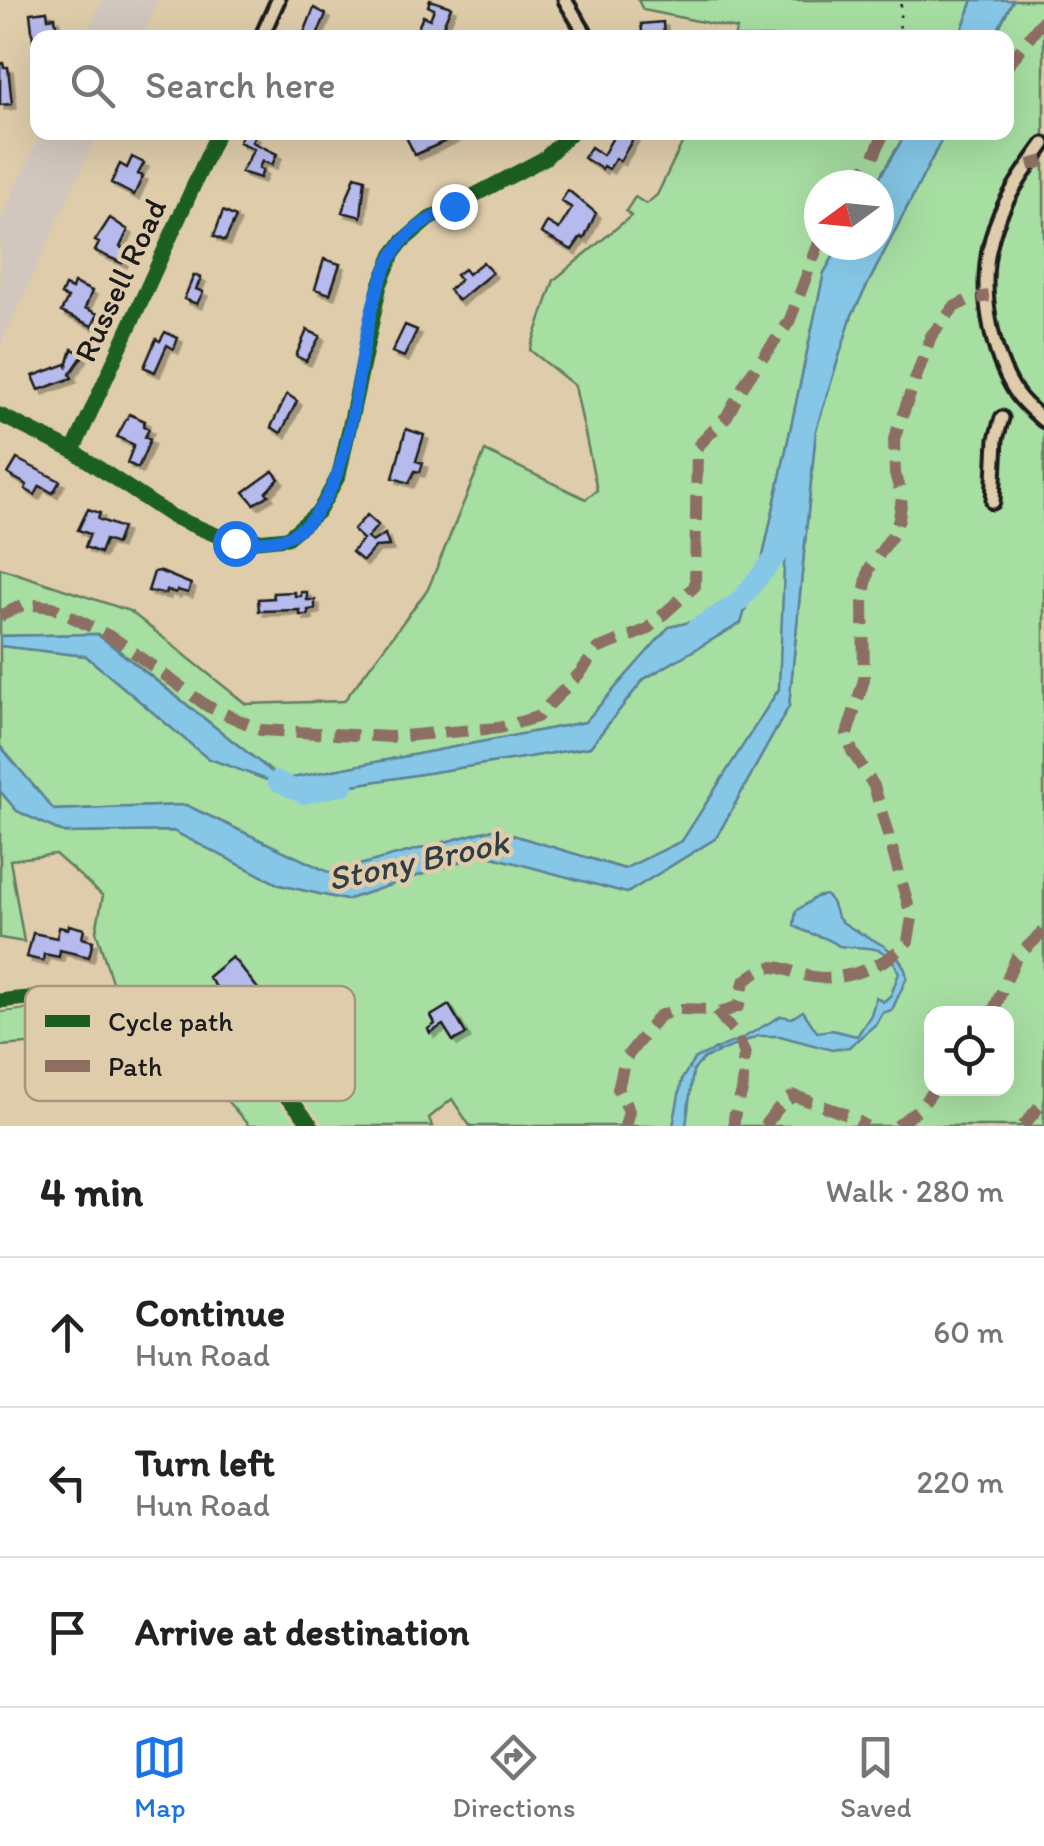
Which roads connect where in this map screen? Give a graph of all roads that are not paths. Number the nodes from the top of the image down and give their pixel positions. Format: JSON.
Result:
{"nodes":[{"id":1,"x":278,"y":0,"type":"edge"},
{"id":2,"x":565,"y":0,"type":"edge"},
{"id":3,"x":265,"y":30,"type":"edge"},
{"id":4,"x":584,"y":30,"type":"edge"},
{"id":5,"x":214,"y":140,"type":"edge"},
{"id":6,"x":564,"y":140,"type":"edge"},
{"id":7,"x":1044,"y":144,"type":"edge"},
{"id":8,"x":0,"y":415,"type":"edge"},
{"id":9,"x":1002,"y":418,"type":"dead end"},
{"id":10,"x":1044,"y":421,"type":"edge"},
{"id":11,"x":73,"y":450,"type":"junction"},
{"id":12,"x":993,"y":502,"type":"dead end"},
{"id":13,"x":25,"y":1000,"type":"edge"},
{"id":14,"x":0,"y":1001,"type":"edge"},
{"id":15,"x":288,"y":1101,"type":"edge"},
{"id":16,"x":312,"y":1126,"type":"edge"}],
"edges":[{"from":1,"to":3,"type":"street"},
{"from":2,"to":4,"type":"street"},
{"from":5,"to":11,"type":"street","name":"Russell Road"},
{"from":6,"to":11,"type":"street"},
{"from":7,"to":10,"type":"street"},
{"from":8,"to":11,"type":"street"},
{"from":9,"to":12,"type":"street"},
{"from":13,"to":14,"type":"street"},
{"from":15,"to":16,"type":"street"}]}
